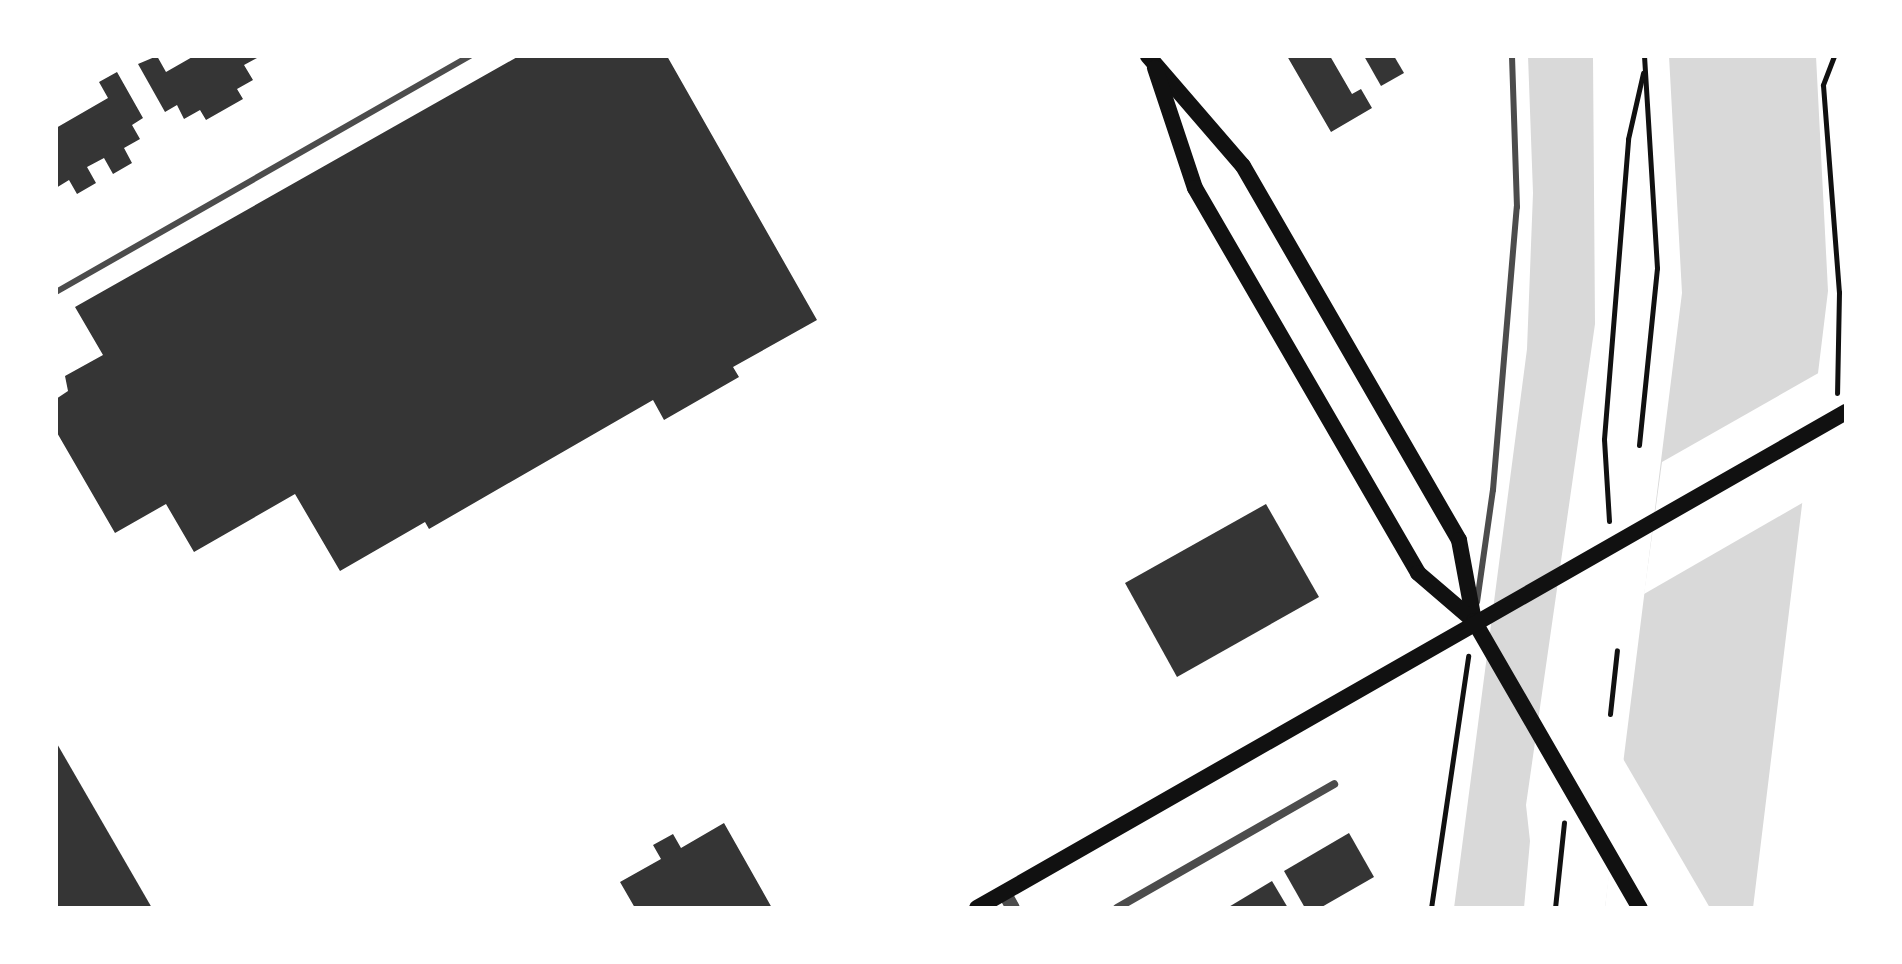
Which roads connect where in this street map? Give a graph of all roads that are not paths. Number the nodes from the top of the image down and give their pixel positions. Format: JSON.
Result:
{"nodes":[{"id":1,"x":470,"y":56,"type":"edge"},
{"id":2,"x":1512,"y":56,"type":"edge"},
{"id":3,"x":1152,"y":62,"type":"edge"},
{"id":4,"x":56,"y":292,"type":"edge"},
{"id":5,"x":1841,"y":415,"type":"edge"},
{"id":6,"x":1474,"y":621,"type":"junction"},
{"id":7,"x":1334,"y":784,"type":"dead end"},
{"id":8,"x":1004,"y":892,"type":"junction"},
{"id":9,"x":977,"y":908,"type":"edge"},
{"id":10,"x":1013,"y":908,"type":"edge"},
{"id":11,"x":1117,"y":908,"type":"edge"},
{"id":12,"x":1640,"y":908,"type":"edge"}],
"edges":[{"from":1,"to":4,"type":"lane"},
{"from":2,"to":6,"type":"lane"},
{"from":3,"to":6,"type":"main road"},
{"from":3,"to":6,"type":"main road"},
{"from":5,"to":6,"type":"main road"},
{"from":6,"to":8,"type":"main road"},
{"from":6,"to":12,"type":"main road"},
{"from":7,"to":11,"type":"street"},
{"from":8,"to":9,"type":"main road"},
{"from":8,"to":10,"type":"street"}]}
